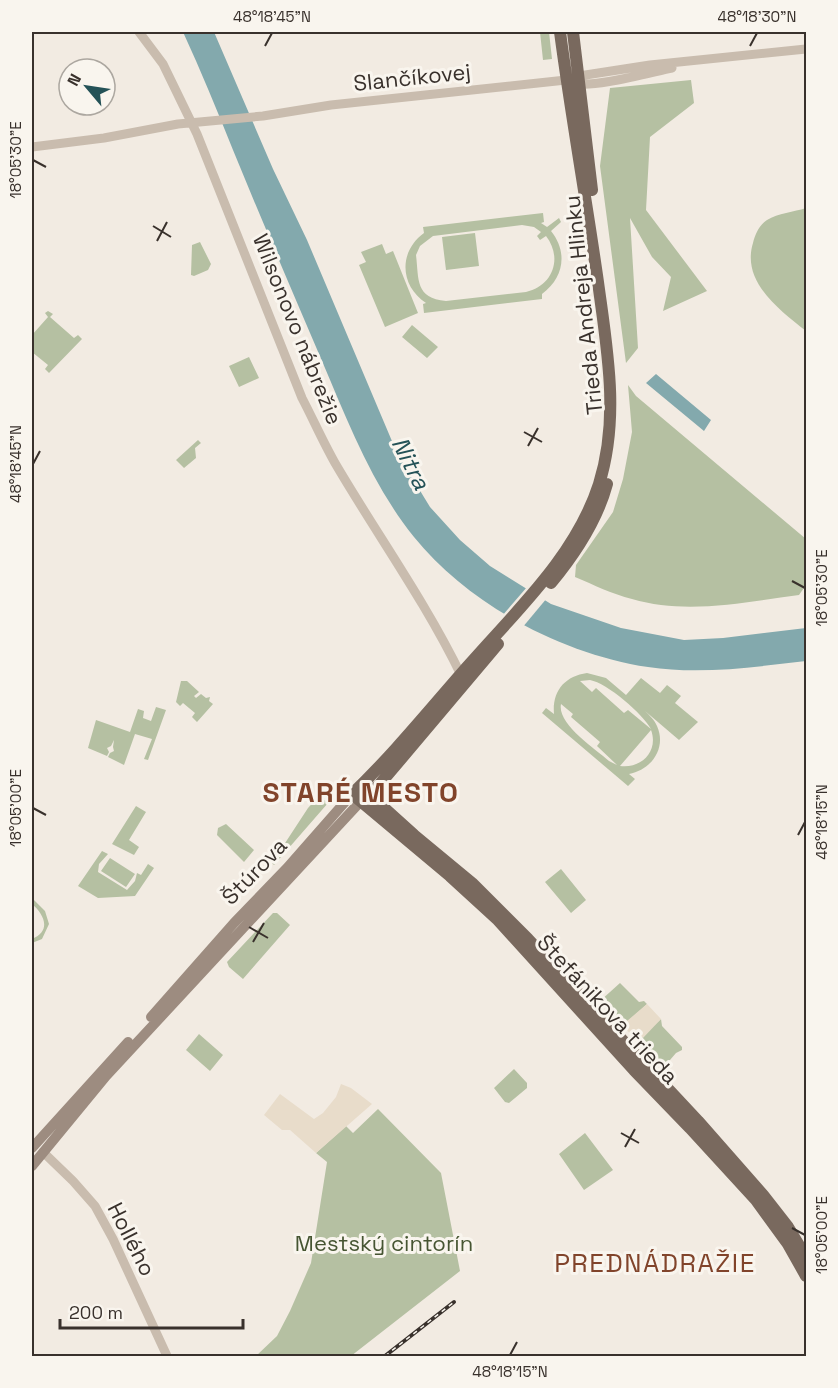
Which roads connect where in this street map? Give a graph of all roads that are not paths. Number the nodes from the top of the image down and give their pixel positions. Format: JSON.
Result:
{"nodes":[{"id":1,"x":139,"y":32,"type":"edge"},
{"id":2,"x":560,"y":32,"type":"edge"},
{"id":3,"x":573,"y":32,"type":"edge"},
{"id":4,"x":807,"y":49,"type":"edge"},
{"id":5,"x":575,"y":80,"type":"junction"},
{"id":6,"x":190,"y":122,"type":"junction"},
{"id":7,"x":32,"y":147,"type":"edge"},
{"id":8,"x":510,"y":624,"type":"joint"},
{"id":9,"x":465,"y":676,"type":"junction"},
{"id":10,"x":361,"y":794,"type":"junction"},
{"id":11,"x":35,"y":1146,"type":"edge"},
{"id":12,"x":32,"y":1166,"type":"edge"},
{"id":13,"x":770,"y":1210,"type":"junction"},
{"id":14,"x":807,"y":1257,"type":"edge"},
{"id":15,"x":807,"y":1276,"type":"edge"},
{"id":16,"x":167,"y":1356,"type":"edge"}],
"edges":[{"from":1,"to":6,"type":"street","name":"Wilsonovo nábrežie"},
{"from":2,"to":5,"type":"main road","name":"Trieda Andreja Hlinku"},
{"from":3,"to":5,"type":"main road","name":"Trieda Andreja Hlinku"},
{"from":4,"to":5,"type":"street","name":"Slančíkovej"},
{"from":5,"to":6,"type":"street","name":"Slančíkovej"},
{"from":5,"to":8,"type":"main road","name":"Trieda Andreja Hlinku"},
{"from":6,"to":7,"type":"street","name":"Slančíkovej"},
{"from":6,"to":9,"type":"street","name":"Wilsonovo nábrežie"},
{"from":8,"to":9,"type":"main road","name":"Štúrova"},
{"from":9,"to":10,"type":"main road","name":"Štúrova"},
{"from":10,"to":11,"type":"main road","name":"Štúrova"},
{"from":10,"to":13,"type":"main road","name":"Štefánikova trieda"},
{"from":11,"to":12,"type":"main road","name":"Štúrova"},
{"from":11,"to":16,"type":"street","name":"Hollého"},
{"from":13,"to":14,"type":"main road","name":"Štefánikova trieda"},
{"from":13,"to":15,"type":"main road","name":"Štefánikova trieda"}]}
